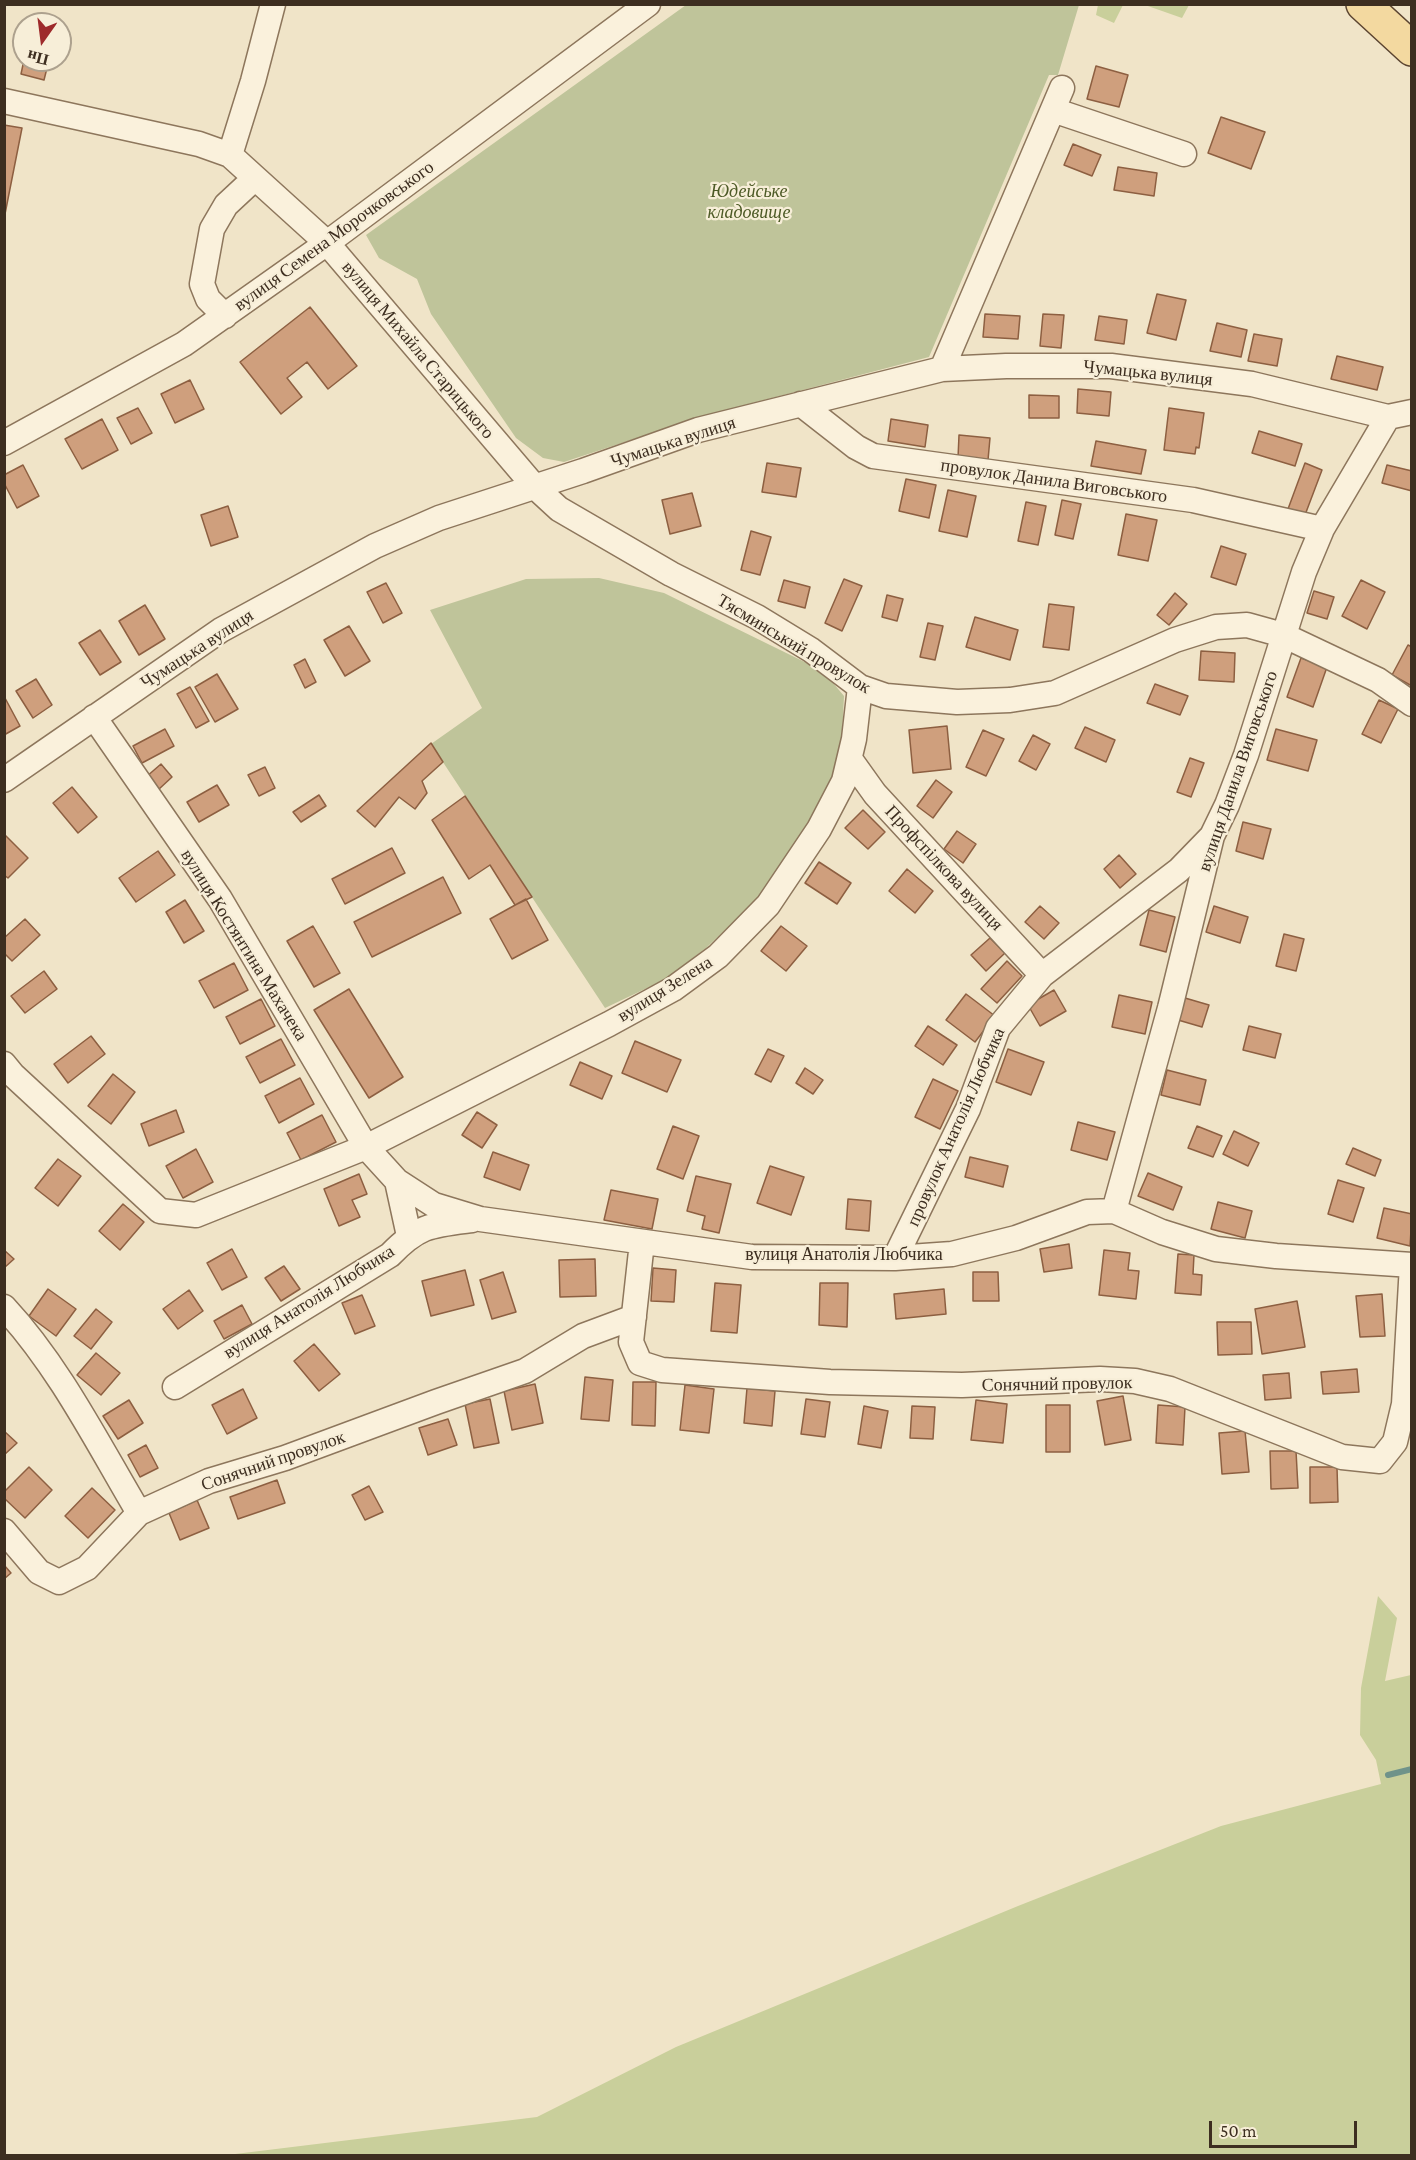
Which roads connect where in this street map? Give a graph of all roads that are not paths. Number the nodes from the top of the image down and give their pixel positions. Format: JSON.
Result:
{"nodes":[{"id":1,"x":273,"y":4,"type":"edge"},
{"id":2,"x":648,"y":4,"type":"edge"},
{"id":3,"x":1364,"y":4,"type":"edge"},
{"id":4,"x":1412,"y":49,"type":"edge"},
{"id":5,"x":4,"y":101,"type":"edge"},
{"id":6,"x":1184,"y":154,"type":"dead end"},
{"id":7,"x":230,"y":155,"type":"junction"},
{"id":8,"x":255,"y":178,"type":"junction"},
{"id":9,"x":327,"y":243,"type":"junction"},
{"id":10,"x":225,"y":316,"type":"junction"},
{"id":11,"x":942,"y":369,"type":"junction"},
{"id":12,"x":801,"y":404,"type":"junction"},
{"id":13,"x":1412,"y":412,"type":"edge"},
{"id":14,"x":1388,"y":417,"type":"junction"},
{"id":15,"x":4,"y":443,"type":"edge"},
{"id":16,"x":534,"y":486,"type":"junction"},
{"id":17,"x":1322,"y":529,"type":"junction"},
{"id":18,"x":1283,"y":635,"type":"junction"},
{"id":19,"x":860,"y":687,"type":"junction"},
{"id":20,"x":1412,"y":704,"type":"edge"},
{"id":21,"x":94,"y":717,"type":"junction"},
{"id":22,"x":849,"y":759,"type":"junction"},
{"id":23,"x":4,"y":780,"type":"edge"},
{"id":24,"x":1212,"y":836,"type":"junction"},
{"id":25,"x":1042,"y":975,"type":"junction"},
{"id":26,"x":4,"y":1064,"type":"edge"},
{"id":27,"x":366,"y":1147,"type":"junction"},
{"id":28,"x":397,"y":1181,"type":"junction"},
{"id":29,"x":1114,"y":1211,"type":"junction"},
{"id":30,"x":480,"y":1219,"type":"junction"},
{"id":31,"x":409,"y":1236,"type":"junction"},
{"id":32,"x":642,"y":1242,"type":"junction"},
{"id":33,"x":895,"y":1258,"type":"junction"},
{"id":34,"x":1412,"y":1265,"type":"edge"},
{"id":35,"x":4,"y":1307,"type":"edge"},
{"id":36,"x":634,"y":1317,"type":"junction"},
{"id":37,"x":175,"y":1387,"type":"dead end"},
{"id":38,"x":139,"y":1513,"type":"junction"},
{"id":39,"x":4,"y":1531,"type":"edge"}],
"edges":[{"from":1,"to":7,"type":"street"},
{"from":2,"to":9,"type":"street","name":"вулиця Семена Морочковського"},
{"from":3,"to":4,"type":"main road"},
{"from":5,"to":7,"type":"street","name":"вулиця Михайла Старицького"},
{"from":6,"to":11,"type":"street"},
{"from":7,"to":8,"type":"street","name":"вулиця Михайла Старицького"},
{"from":8,"to":9,"type":"street","name":"вулиця Михайла Старицького"},
{"from":8,"to":10,"type":"street"},
{"from":9,"to":10,"type":"street","name":"вулиця Семена Морочковського"},
{"from":9,"to":16,"type":"street","name":"вулиця Михайла Старицького"},
{"from":10,"to":15,"type":"street","name":"вулиця Семена Морочковського"},
{"from":11,"to":12,"type":"street","name":"Чумацька вулиця"},
{"from":11,"to":14,"type":"street","name":"Чумацька вулиця"},
{"from":12,"to":16,"type":"street","name":"Чумацька вулиця"},
{"from":12,"to":17,"type":"street","name":"провулок Данила Виговського"},
{"from":13,"to":14,"type":"street","name":"Чумацька вулиця"},
{"from":14,"to":17,"type":"street","name":"вулиця Данила Виговського"},
{"from":16,"to":19,"type":"street","name":"Тясминський провулок"},
{"from":16,"to":21,"type":"street","name":"Чумацька вулиця"},
{"from":17,"to":18,"type":"street","name":"вулиця Данила Виговського"},
{"from":18,"to":19,"type":"street","name":"Тясминський провулок"},
{"from":18,"to":20,"type":"street","name":"Тясминський провулок"},
{"from":18,"to":24,"type":"street","name":"вулиця Данила Виговського"},
{"from":19,"to":22,"type":"street","name":"вулиця Зелена"},
{"from":21,"to":23,"type":"street","name":"Чумацька вулиця"},
{"from":21,"to":27,"type":"street","name":"вулиця Костянтина Махачека"},
{"from":22,"to":25,"type":"street","name":"Профспілкова вулиця"},
{"from":22,"to":27,"type":"street","name":"вулиця Зелена"},
{"from":24,"to":25,"type":"street","name":"провулок Анатолія Любчика"},
{"from":24,"to":29,"type":"street","name":"вулиця Данила Виговського"},
{"from":25,"to":33,"type":"street","name":"провулок Анатолія Любчика"},
{"from":26,"to":27,"type":"street"},
{"from":27,"to":28,"type":"street","name":"вулиця Анатолія Любчика"},
{"from":28,"to":30,"type":"street","name":"вулиця Анатолія Любчика"},
{"from":28,"to":31,"type":"street"},
{"from":29,"to":33,"type":"street","name":"вулиця Анатолія Любчика"},
{"from":29,"to":34,"type":"street","name":"вулиця Анатолія Любчика"},
{"from":30,"to":31,"type":"street","name":"вулиця Анатолія Любчика"},
{"from":30,"to":32,"type":"street","name":"вулиця Анатолія Любчика"},
{"from":31,"to":37,"type":"street","name":"вулиця Анатолія Любчика"},
{"from":32,"to":33,"type":"street","name":"вулиця Анатолія Любчика"},
{"from":32,"to":36,"type":"street","name":"Сонячний провулок"},
{"from":34,"to":36,"type":"street","name":"Сонячний провулок"},
{"from":35,"to":38,"type":"street"},
{"from":36,"to":38,"type":"street","name":"Сонячний провулок"},
{"from":38,"to":39,"type":"street"}]}
